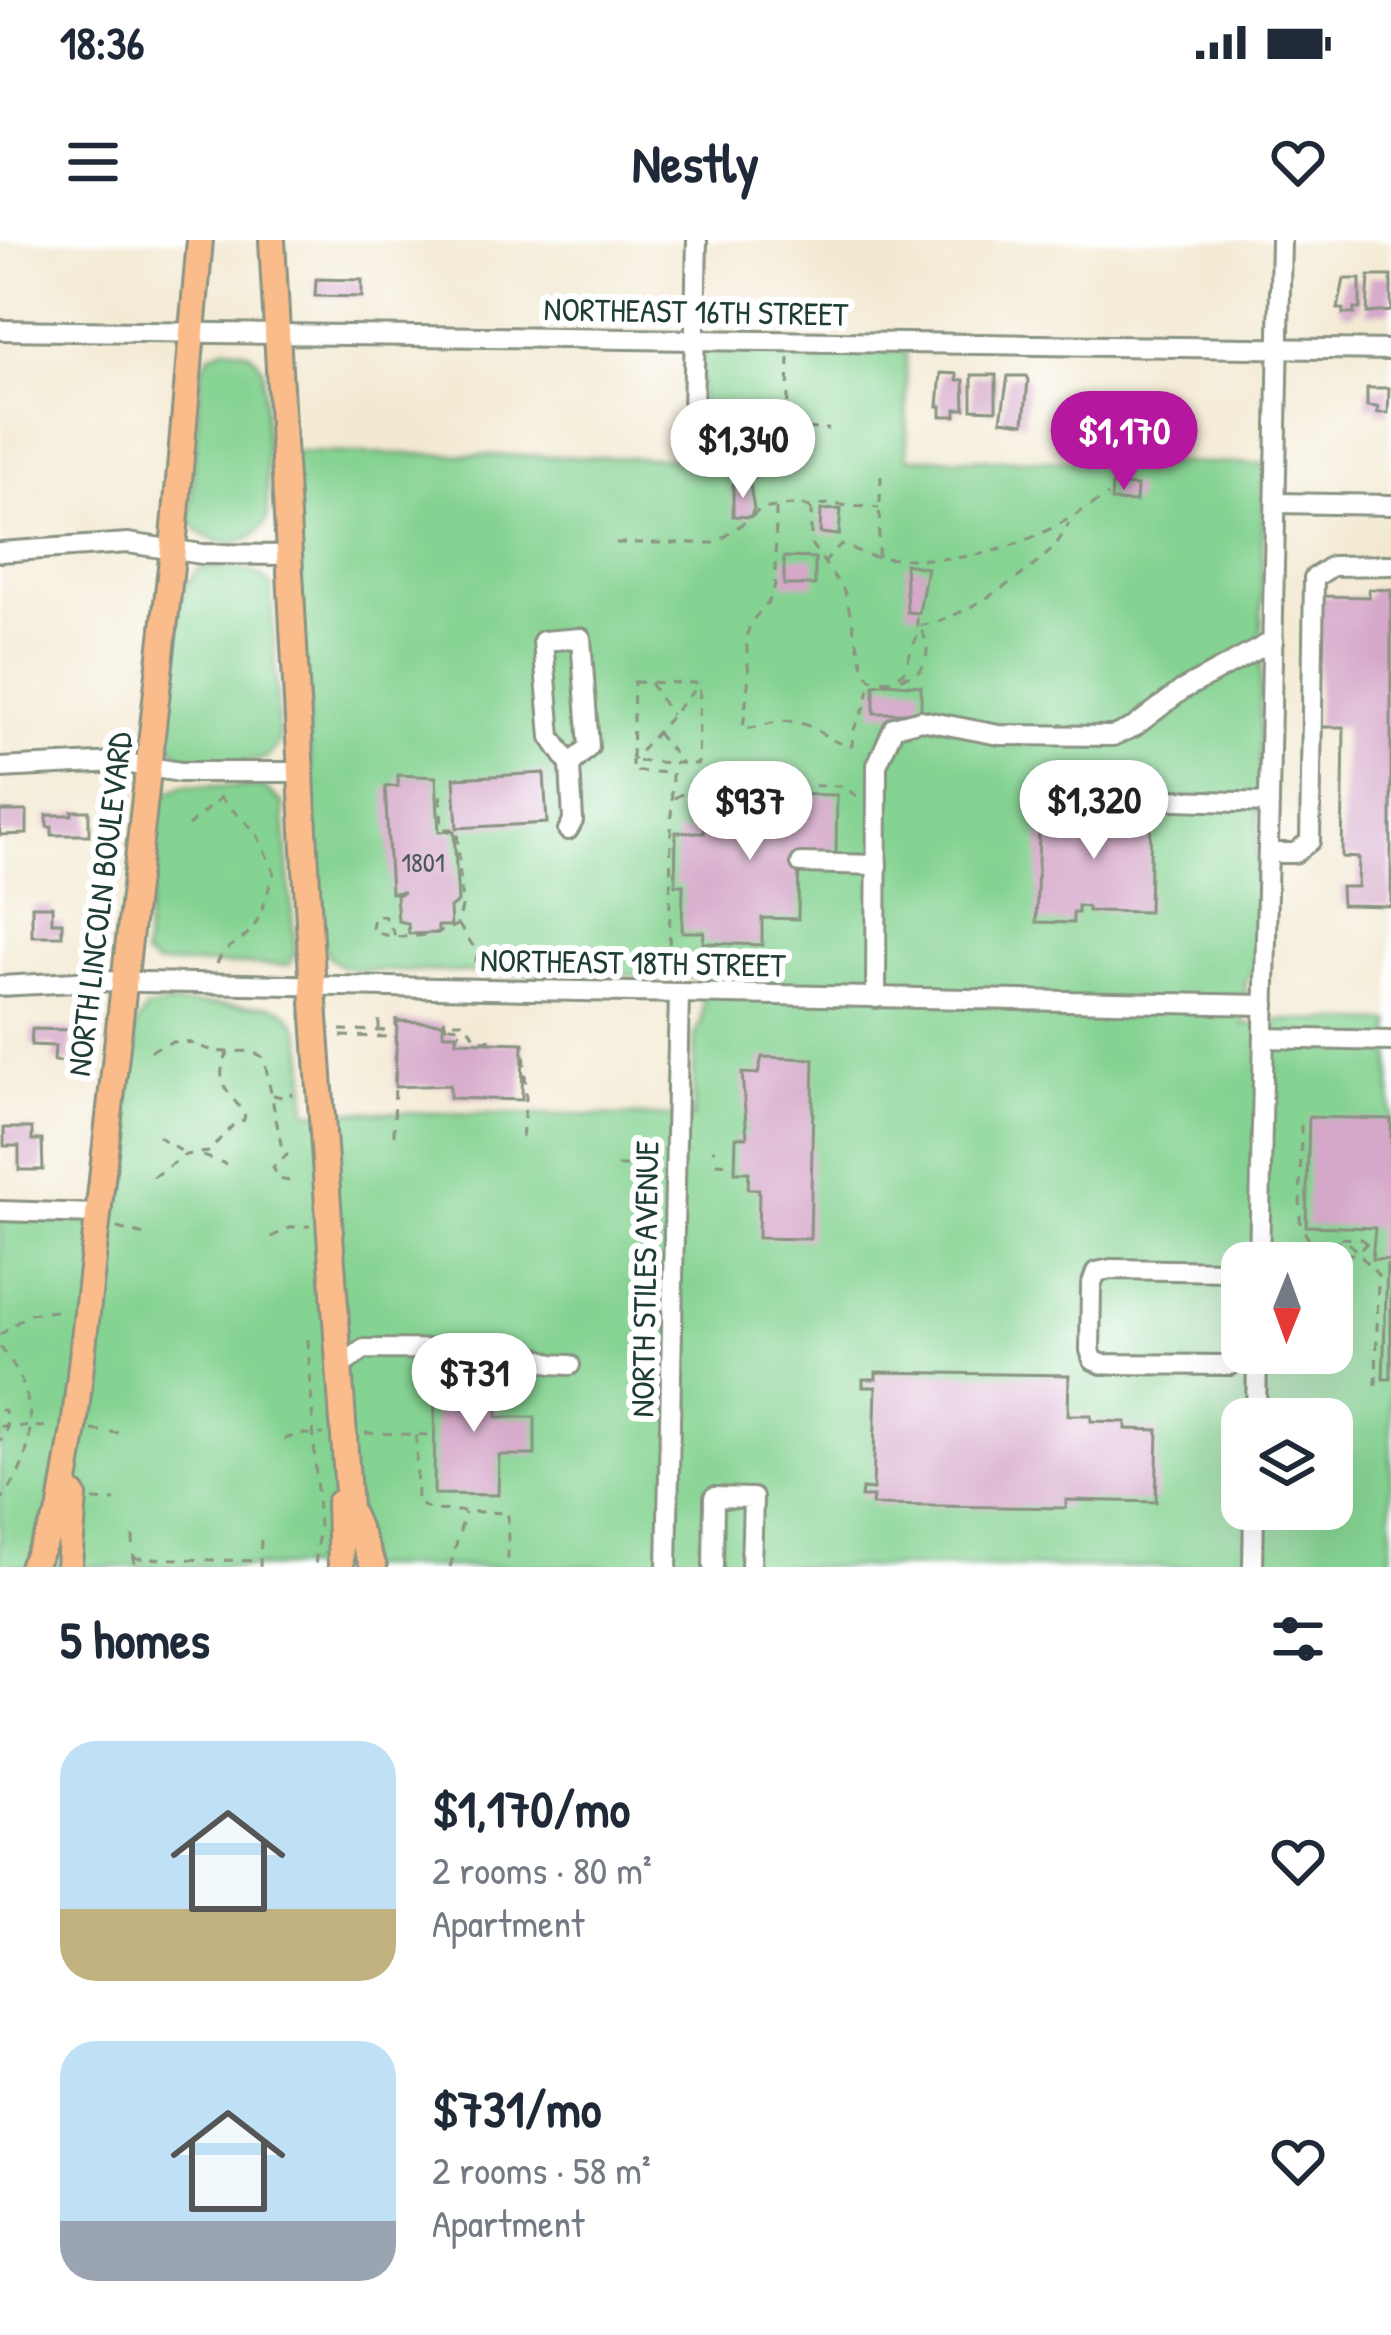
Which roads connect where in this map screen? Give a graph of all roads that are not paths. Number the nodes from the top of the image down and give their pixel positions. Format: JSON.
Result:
{"nodes":[{"id":1,"x":200,"y":240,"type":"edge"},
{"id":2,"x":272,"y":240,"type":"edge"},
{"id":3,"x":697,"y":240,"type":"edge"},
{"id":4,"x":1281,"y":240,"type":"edge"},
{"id":5,"x":0,"y":330,"type":"edge"},
{"id":6,"x":193,"y":334,"type":"junction"},
{"id":7,"x":277,"y":335,"type":"junction"},
{"id":8,"x":694,"y":341,"type":"junction"},
{"id":9,"x":1279,"y":349,"type":"junction"},
{"id":10,"x":1391,"y":350,"type":"edge"},
{"id":11,"x":692,"y":455,"type":"dead end"},
{"id":12,"x":1276,"y":502,"type":"junction"},
{"id":13,"x":1391,"y":505,"type":"edge"},
{"id":14,"x":173,"y":549,"type":"junction"},
{"id":15,"x":0,"y":552,"type":"edge"},
{"id":16,"x":287,"y":556,"type":"junction"},
{"id":17,"x":1391,"y":565,"type":"edge"},
{"id":18,"x":1274,"y":588,"type":"junction"},
{"id":19,"x":1314,"y":590,"type":"junction"},
{"id":20,"x":1273,"y":641,"type":"junction"},
{"id":21,"x":1270,"y":748,"type":"junction"},
{"id":22,"x":1311,"y":748,"type":"junction"},
{"id":23,"x":570,"y":765,"type":"junction"},
{"id":24,"x":0,"y":768,"type":"edge"},
{"id":25,"x":148,"y":768,"type":"junction"},
{"id":26,"x":302,"y":772,"type":"junction"},
{"id":27,"x":1112,"y":799,"type":"dead end"},
{"id":28,"x":1269,"y":803,"type":"junction"},
{"id":29,"x":568,"y":830,"type":"dead end"},
{"id":30,"x":1268,"y":853,"type":"junction"},
{"id":31,"x":801,"y":863,"type":"dead end"},
{"id":32,"x":878,"y":865,"type":"junction"},
{"id":33,"x":123,"y":982,"type":"junction"},
{"id":34,"x":314,"y":985,"type":"junction"},
{"id":35,"x":0,"y":986,"type":"edge"},
{"id":36,"x":680,"y":993,"type":"junction"},
{"id":37,"x":876,"y":998,"type":"junction"},
{"id":38,"x":1264,"y":1005,"type":"junction"},
{"id":39,"x":1264,"y":1038,"type":"junction"},
{"id":40,"x":1391,"y":1041,"type":"edge"},
{"id":41,"x":0,"y":1211,"type":"edge"},
{"id":42,"x":106,"y":1221,"type":"junction"},
{"id":43,"x":1259,"y":1242,"type":"edge"},
{"id":44,"x":1221,"y":1271,"type":"edge"},
{"id":45,"x":1221,"y":1365,"type":"edge"},
{"id":46,"x":341,"y":1366,"type":"junction"},
{"id":47,"x":570,"y":1366,"type":"dead end"},
{"id":48,"x":75,"y":1428,"type":"junction"},
{"id":49,"x":344,"y":1433,"type":"junction"},
{"id":50,"x":1254,"y":1530,"type":"edge"},
{"id":51,"x":32,"y":1567,"type":"edge"},
{"id":52,"x":69,"y":1567,"type":"edge"},
{"id":53,"x":341,"y":1567,"type":"edge"},
{"id":54,"x":374,"y":1567,"type":"edge"},
{"id":55,"x":667,"y":1567,"type":"edge"},
{"id":56,"x":713,"y":1567,"type":"edge"},
{"id":57,"x":752,"y":1567,"type":"edge"},
{"id":58,"x":1253,"y":1567,"type":"edge"}],
"edges":[{"from":1,"to":6,"type":"main road","name":"NORTH LINCOLN BOULEVARD"},
{"from":2,"to":7,"type":"main road"},
{"from":3,"to":8,"type":"street"},
{"from":4,"to":9,"type":"street"},
{"from":5,"to":6,"type":"street","name":"NORTHEAST 16TH STREET"},
{"from":6,"to":7,"type":"street","name":"NORTHEAST 16TH STREET"},
{"from":6,"to":14,"type":"main road","name":"NORTH LINCOLN BOULEVARD"},
{"from":7,"to":8,"type":"street","name":"NORTHEAST 16TH STREET"},
{"from":7,"to":16,"type":"main road"},
{"from":8,"to":9,"type":"street","name":"NORTHEAST 16TH STREET"},
{"from":8,"to":11,"type":"street"},
{"from":9,"to":10,"type":"street","name":"NORTHEAST 16TH STREET"},
{"from":9,"to":12,"type":"street"},
{"from":12,"to":13,"type":"street"},
{"from":12,"to":18,"type":"street"},
{"from":14,"to":15,"type":"street"},
{"from":14,"to":16,"type":"street"},
{"from":14,"to":25,"type":"main road","name":"NORTH LINCOLN BOULEVARD"},
{"from":16,"to":26,"type":"main road"},
{"from":17,"to":19,"type":"street"},
{"from":18,"to":19,"type":"street"},
{"from":18,"to":20,"type":"street"},
{"from":19,"to":22,"type":"street"},
{"from":20,"to":21,"type":"street"},
{"from":20,"to":32,"type":"street"},
{"from":21,"to":22,"type":"street"},
{"from":21,"to":28,"type":"street"},
{"from":22,"to":30,"type":"street"},
{"from":23,"to":23,"type":"street"},
{"from":23,"to":29,"type":"street"},
{"from":24,"to":25,"type":"street"},
{"from":25,"to":26,"type":"street"},
{"from":25,"to":33,"type":"main road","name":"NORTH LINCOLN BOULEVARD"},
{"from":26,"to":34,"type":"main road"},
{"from":27,"to":28,"type":"street"},
{"from":28,"to":30,"type":"street"},
{"from":30,"to":38,"type":"street"},
{"from":31,"to":32,"type":"street"},
{"from":32,"to":37,"type":"street"},
{"from":33,"to":34,"type":"street","name":"NORTHEAST 18TH STREET"},
{"from":33,"to":35,"type":"street","name":"NORTHEAST 18TH STREET"},
{"from":33,"to":42,"type":"main road","name":"NORTH LINCOLN BOULEVARD"},
{"from":34,"to":36,"type":"street","name":"NORTHEAST 18TH STREET"},
{"from":34,"to":46,"type":"main road"},
{"from":36,"to":37,"type":"street","name":"NORTHEAST 18TH STREET"},
{"from":36,"to":55,"type":"street","name":"NORTH STILES AVENUE"},
{"from":37,"to":38,"type":"street","name":"NORTHEAST 18TH STREET"},
{"from":38,"to":39,"type":"street"},
{"from":39,"to":40,"type":"street"},
{"from":39,"to":43,"type":"street"},
{"from":41,"to":42,"type":"street"},
{"from":42,"to":48,"type":"main road","name":"NORTH LINCOLN BOULEVARD"},
{"from":44,"to":45,"type":"street"},
{"from":46,"to":47,"type":"street"},
{"from":46,"to":49,"type":"main road"},
{"from":48,"to":51,"type":"main road","name":"NORTH LINCOLN BOULEVARD"},
{"from":48,"to":52,"type":"main road"},
{"from":49,"to":53,"type":"main road"},
{"from":49,"to":54,"type":"main road"},
{"from":50,"to":58,"type":"street"},
{"from":56,"to":57,"type":"street"}]}
